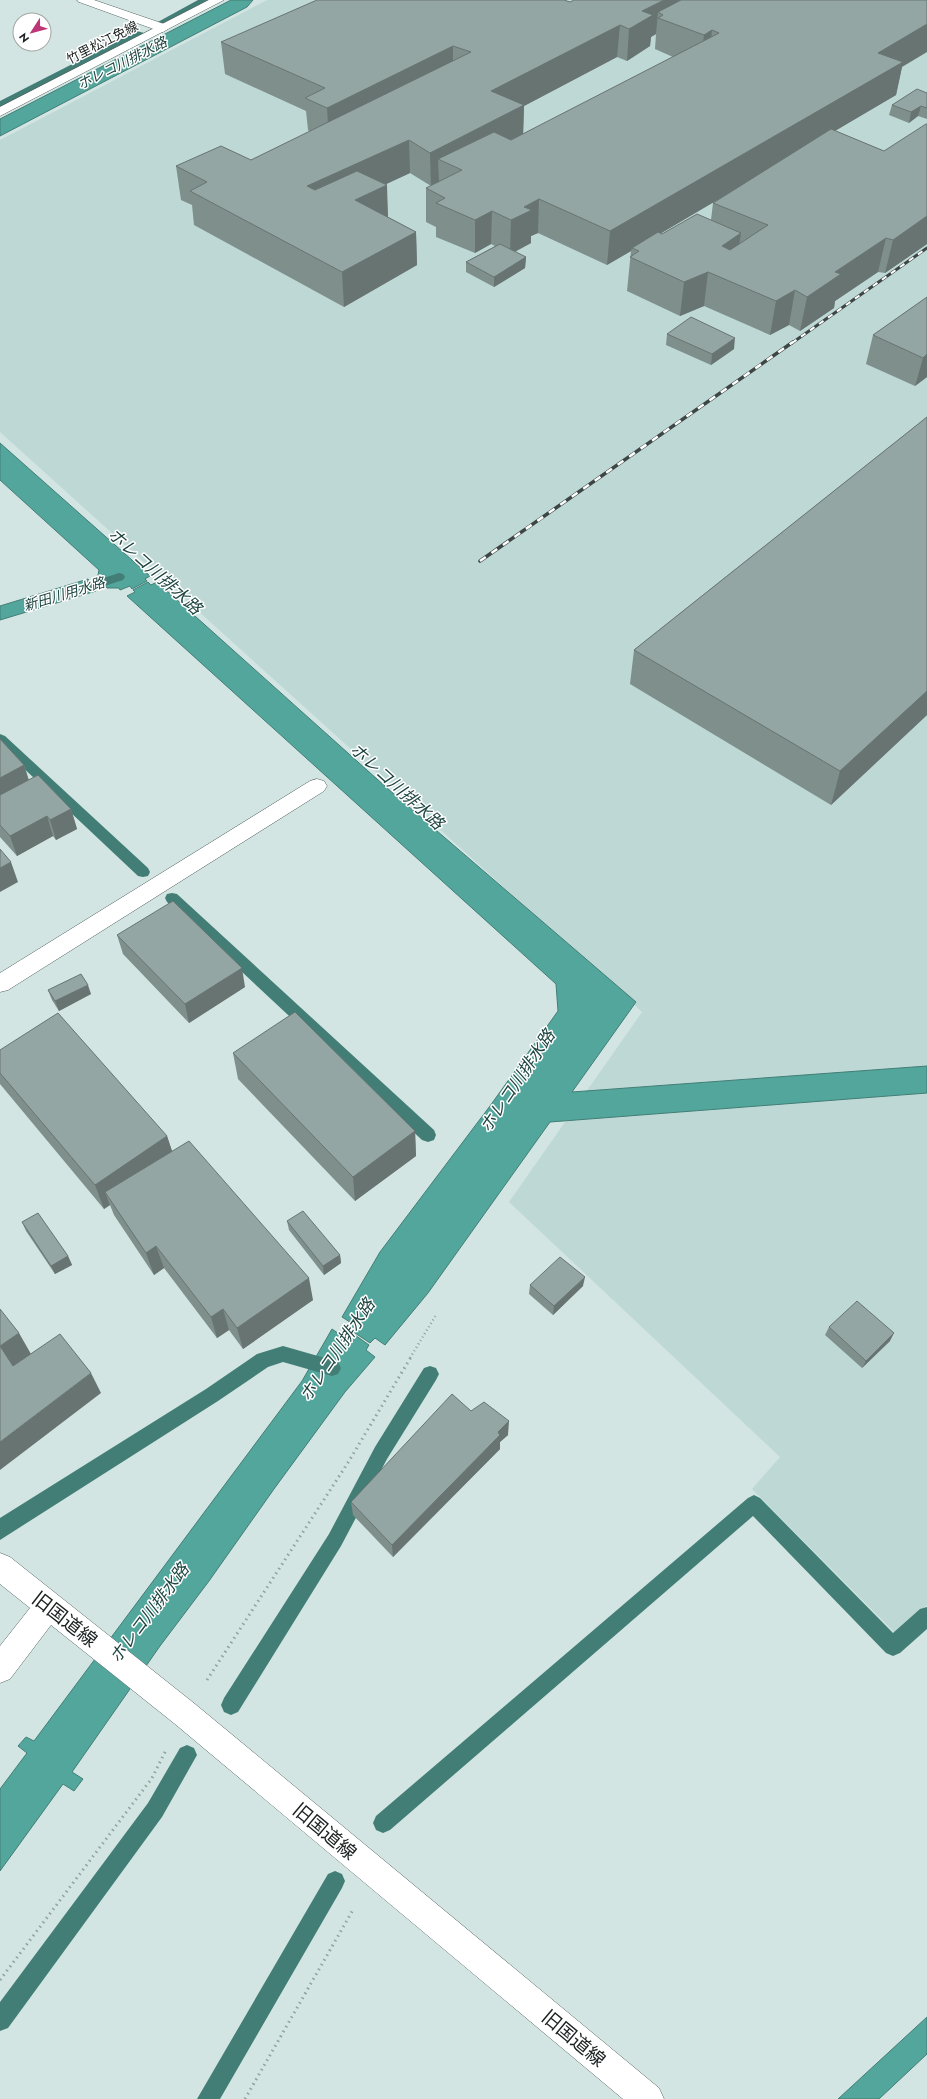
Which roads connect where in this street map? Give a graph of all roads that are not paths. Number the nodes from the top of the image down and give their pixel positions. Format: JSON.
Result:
{"nodes":[{"id":1,"x":83,"y":0,"type":"edge"},
{"id":2,"x":218,"y":0,"type":"edge"},
{"id":3,"x":163,"y":28,"type":"junction"},
{"id":4,"x":0,"y":112,"type":"edge"},
{"id":5,"x":317,"y":786,"type":"dead end"},
{"id":6,"x":0,"y":984,"type":"edge"},
{"id":7,"x":0,"y":1567,"type":"edge"},
{"id":8,"x":48,"y":1607,"type":"junction"},
{"id":9,"x":0,"y":1669,"type":"edge"},
{"id":10,"x":648,"y":2099,"type":"edge"}],
"edges":[{"from":1,"to":3,"type":"street"},
{"from":2,"to":3,"type":"street","name":"竹里松江免線"},
{"from":3,"to":4,"type":"street","name":"竹里松江免線"},
{"from":5,"to":6,"type":"street"},
{"from":7,"to":8,"type":"street","name":"旧国道線"},
{"from":8,"to":9,"type":"street"},
{"from":8,"to":10,"type":"street","name":"旧国道線"}]}
